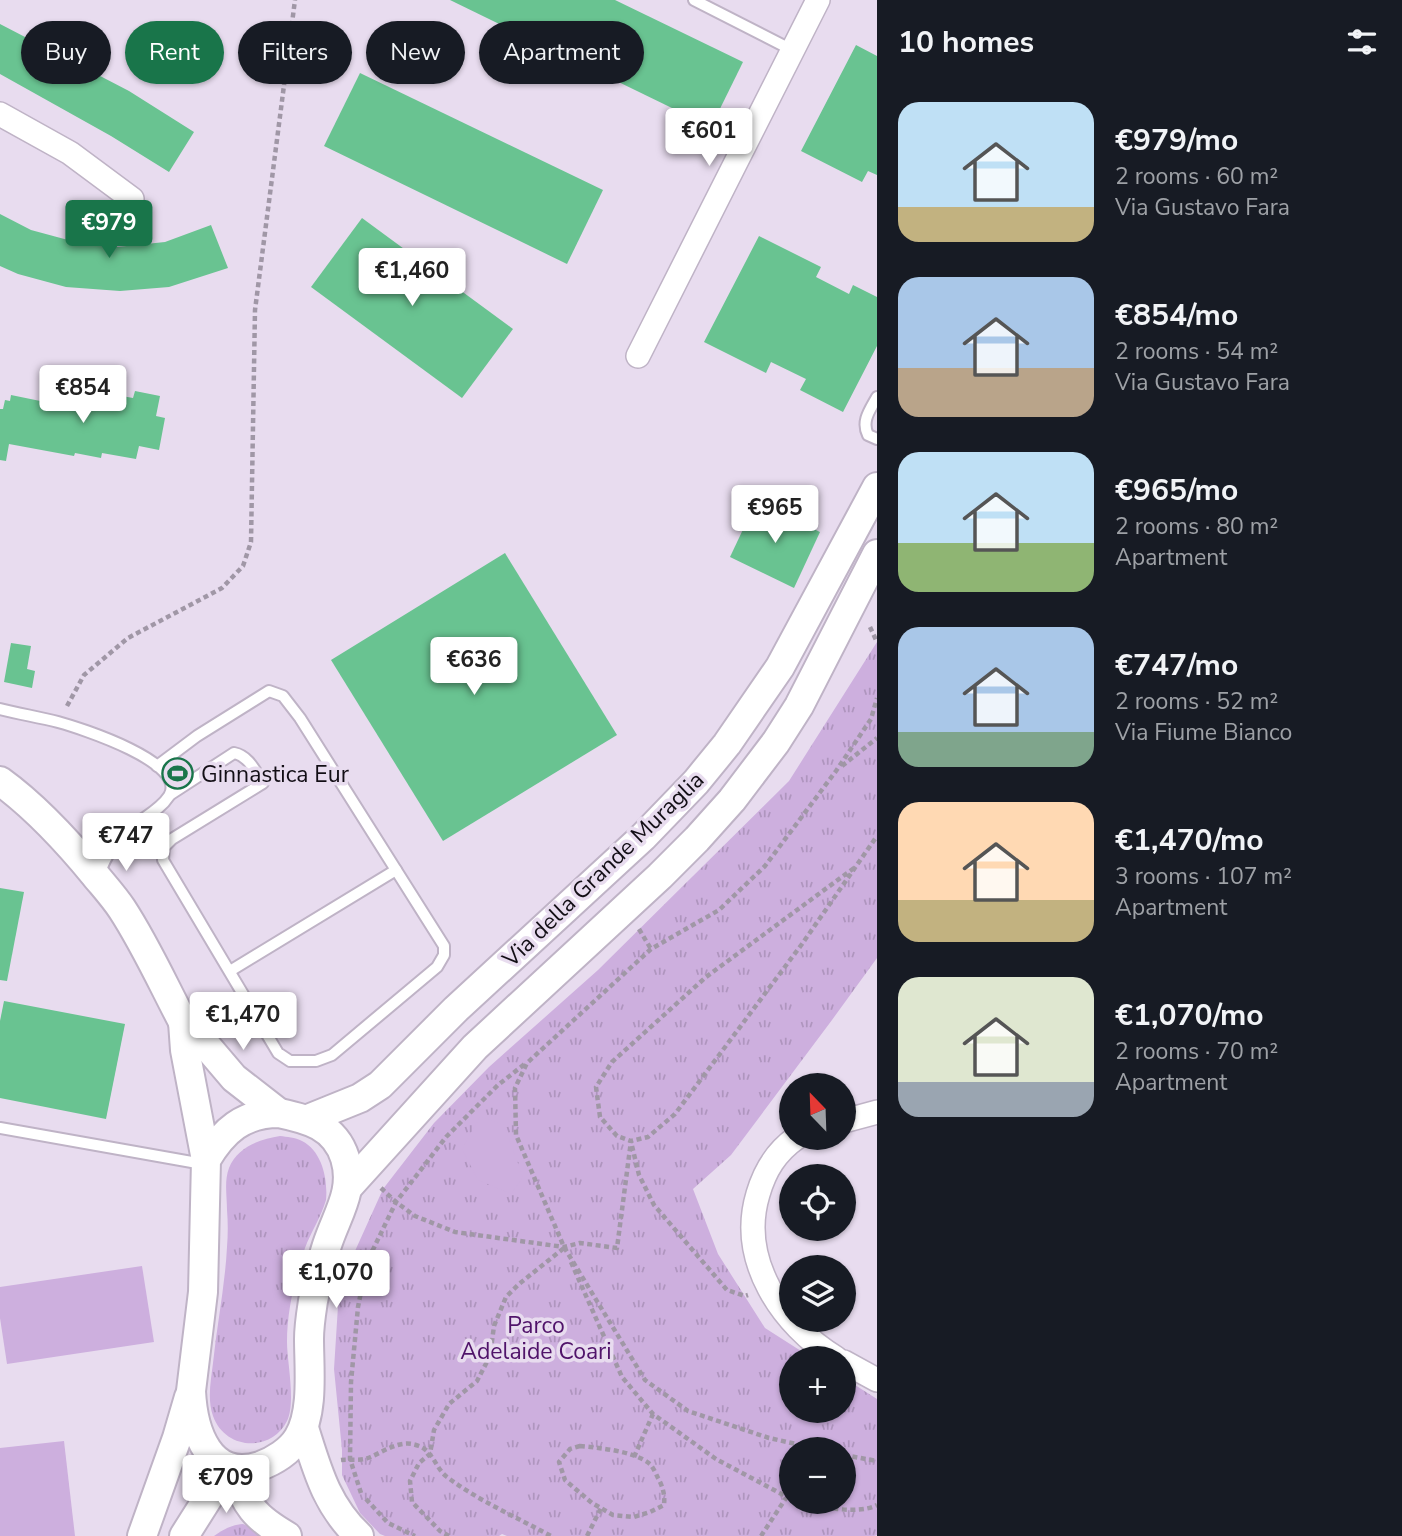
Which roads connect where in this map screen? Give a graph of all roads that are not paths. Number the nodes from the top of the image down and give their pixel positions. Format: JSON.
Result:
{"nodes":[{"id":1,"x":694,"y":0,"type":"edge"},
{"id":2,"x":818,"y":0,"type":"edge"},
{"id":3,"x":792,"y":50,"type":"junction"},
{"id":4,"x":0,"y":114,"type":"edge"},
{"id":5,"x":132,"y":199,"type":"dead end"},
{"id":6,"x":638,"y":356,"type":"dead end"},
{"id":7,"x":877,"y":397,"type":"edge"},
{"id":8,"x":877,"y":439,"type":"edge"},
{"id":9,"x":877,"y":487,"type":"edge"},
{"id":10,"x":877,"y":554,"type":"edge"},
{"id":11,"x":0,"y":709,"type":"edge"},
{"id":12,"x":157,"y":766,"type":"junction"},
{"id":13,"x":0,"y":781,"type":"edge"},
{"id":14,"x":171,"y":794,"type":"junction"},
{"id":15,"x":396,"y":870,"type":"junction"},
{"id":16,"x":98,"y":878,"type":"junction"},
{"id":17,"x":230,"y":971,"type":"junction"},
{"id":18,"x":183,"y":1022,"type":"junction"},
{"id":19,"x":877,"y":1112,"type":"edge"},
{"id":20,"x":279,"y":1113,"type":"junction"},
{"id":21,"x":856,"y":1118,"type":"edge"},
{"id":22,"x":308,"y":1119,"type":"junction"},
{"id":23,"x":0,"y":1128,"type":"edge"},
{"id":24,"x":781,"y":1150,"type":"edge"},
{"id":25,"x":206,"y":1162,"type":"junction"},
{"id":26,"x":349,"y":1186,"type":"junction"},
{"id":27,"x":818,"y":1346,"type":"edge"},
{"id":28,"x":856,"y":1369,"type":"edge"},
{"id":29,"x":877,"y":1380,"type":"edge"},
{"id":30,"x":191,"y":1391,"type":"junction"},
{"id":31,"x":304,"y":1428,"type":"junction"},
{"id":32,"x":230,"y":1468,"type":"junction"},
{"id":33,"x":142,"y":1536,"type":"edge"},
{"id":34,"x":184,"y":1536,"type":"edge"},
{"id":35,"x":287,"y":1536,"type":"edge"},
{"id":36,"x":359,"y":1536,"type":"edge"}],
"edges":[{"from":1,"to":3,"type":"lane"},
{"from":2,"to":3,"type":"street"},
{"from":3,"to":6,"type":"street"},
{"from":4,"to":5,"type":"street"},
{"from":7,"to":8,"type":"lane"},
{"from":9,"to":22,"type":"street","name":"Via della Grande Muraglia"},
{"from":10,"to":26,"type":"street","name":"Via della Grande Muraglia"},
{"from":11,"to":12,"type":"lane"},
{"from":12,"to":14,"type":"lane"},
{"from":12,"to":15,"type":"lane"},
{"from":13,"to":16,"type":"street"},
{"from":14,"to":16,"type":"lane"},
{"from":14,"to":17,"type":"lane"},
{"from":15,"to":17,"type":"lane"},
{"from":15,"to":17,"type":"lane"},
{"from":16,"to":18,"type":"street"},
{"from":18,"to":20,"type":"street"},
{"from":18,"to":25,"type":"street"},
{"from":19,"to":21,"type":"street"},
{"from":20,"to":22,"type":"street"},
{"from":20,"to":25,"type":"street"},
{"from":22,"to":26,"type":"street"},
{"from":23,"to":25,"type":"lane"},
{"from":24,"to":27,"type":"street"},
{"from":25,"to":30,"type":"street"},
{"from":26,"to":31,"type":"street"},
{"from":28,"to":29,"type":"street"},
{"from":30,"to":32,"type":"street"},
{"from":30,"to":33,"type":"street"},
{"from":31,"to":32,"type":"street"},
{"from":31,"to":36,"type":"street"},
{"from":32,"to":34,"type":"street"},
{"from":32,"to":35,"type":"street"}]}
